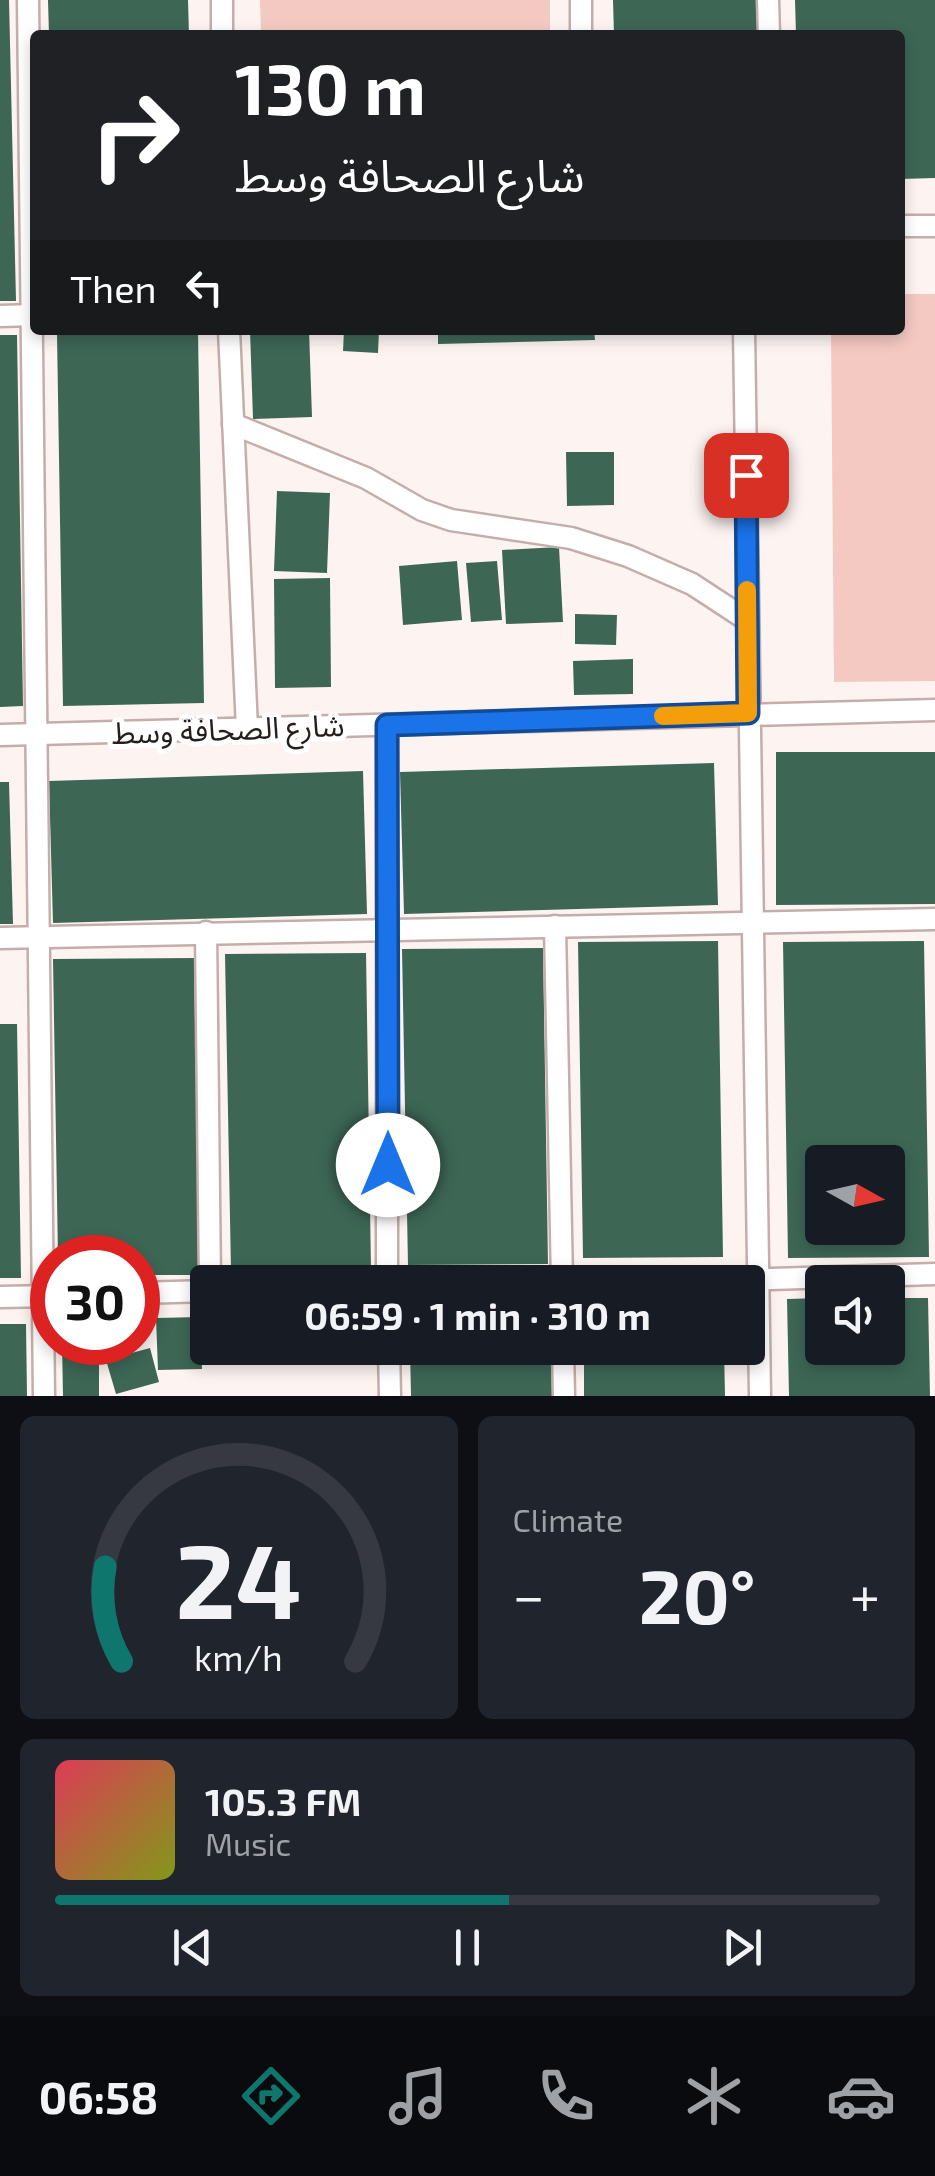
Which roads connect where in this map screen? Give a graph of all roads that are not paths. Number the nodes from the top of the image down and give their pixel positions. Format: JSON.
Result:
{"nodes":[{"id":1,"x":28,"y":0,"type":"edge"},
{"id":2,"x":222,"y":0,"type":"edge"},
{"id":3,"x":581,"y":0,"type":"edge"},
{"id":4,"x":768,"y":0,"type":"edge"},
{"id":5,"x":222,"y":30,"type":"edge"},
{"id":6,"x":581,"y":30,"type":"edge"},
{"id":7,"x":769,"y":30,"type":"edge"},
{"id":8,"x":30,"y":126,"type":"edge"},
{"id":9,"x":905,"y":226,"type":"edge"},
{"id":10,"x":935,"y":226,"type":"edge"},
{"id":11,"x":0,"y":316,"type":"edge"},
{"id":12,"x":30,"y":316,"type":"edge"},
{"id":13,"x":33,"y":335,"type":"edge"},
{"id":14,"x":229,"y":335,"type":"edge"},
{"id":15,"x":744,"y":335,"type":"edge"},
{"id":16,"x":233,"y":424,"type":"junction"},
{"id":17,"x":747,"y":620,"type":"junction"},
{"id":18,"x":935,"y":710,"type":"edge"},
{"id":19,"x":748,"y":713,"type":"junction"},
{"id":20,"x":387,"y":725,"type":"junction"},
{"id":21,"x":246,"y":730,"type":"junction"},
{"id":22,"x":0,"y":734,"type":"edge"},
{"id":23,"x":34,"y":735,"type":"junction"},
{"id":24,"x":935,"y":918,"type":"edge"},
{"id":25,"x":752,"y":922,"type":"junction"},
{"id":26,"x":555,"y":926,"type":"junction"},
{"id":27,"x":388,"y":930,"type":"junction"},
{"id":28,"x":206,"y":932,"type":"junction"},
{"id":29,"x":37,"y":937,"type":"junction"},
{"id":30,"x":0,"y":938,"type":"edge"},
{"id":31,"x":45,"y":1235,"type":"edge"},
{"id":32,"x":210,"y":1265,"type":"edge"},
{"id":33,"x":388,"y":1265,"type":"edge"},
{"id":34,"x":562,"y":1265,"type":"edge"},
{"id":35,"x":758,"y":1265,"type":"edge"},
{"id":36,"x":935,"y":1274,"type":"edge"},
{"id":37,"x":765,"y":1280,"type":"edge"},
{"id":38,"x":160,"y":1292,"type":"edge"},
{"id":39,"x":190,"y":1292,"type":"edge"},
{"id":40,"x":30,"y":1296,"type":"edge"},
{"id":41,"x":0,"y":1297,"type":"edge"},
{"id":42,"x":45,"y":1365,"type":"edge"},
{"id":43,"x":389,"y":1365,"type":"edge"},
{"id":44,"x":563,"y":1365,"type":"edge"},
{"id":45,"x":759,"y":1365,"type":"edge"},
{"id":46,"x":44,"y":1396,"type":"edge"},
{"id":47,"x":390,"y":1396,"type":"edge"},
{"id":48,"x":564,"y":1396,"type":"edge"},
{"id":49,"x":760,"y":1396,"type":"edge"}],
"edges":[{"from":1,"to":8,"type":"street"},
{"from":2,"to":5,"type":"street"},
{"from":3,"to":6,"type":"street"},
{"from":4,"to":7,"type":"street"},
{"from":9,"to":10,"type":"street"},
{"from":11,"to":12,"type":"street"},
{"from":13,"to":23,"type":"street"},
{"from":14,"to":16,"type":"street"},
{"from":15,"to":17,"type":"street"},
{"from":16,"to":17,"type":"street"},
{"from":16,"to":21,"type":"street"},
{"from":17,"to":19,"type":"street"},
{"from":18,"to":19,"type":"street","name":"شارع الصحافة وسط"},
{"from":19,"to":20,"type":"street","name":"شارع الصحافة وسط"},
{"from":19,"to":25,"type":"street"},
{"from":20,"to":21,"type":"street","name":"شارع الصحافة وسط"},
{"from":20,"to":27,"type":"street"},
{"from":21,"to":23,"type":"street","name":"شارع الصحافة وسط"},
{"from":22,"to":23,"type":"street","name":"شارع الصحافة وسط"},
{"from":23,"to":29,"type":"street"},
{"from":24,"to":25,"type":"street"},
{"from":25,"to":26,"type":"street"},
{"from":25,"to":35,"type":"street"},
{"from":26,"to":27,"type":"street"},
{"from":26,"to":34,"type":"street"},
{"from":27,"to":28,"type":"street"},
{"from":27,"to":33,"type":"street"},
{"from":28,"to":29,"type":"street"},
{"from":28,"to":32,"type":"street"},
{"from":29,"to":30,"type":"street"},
{"from":29,"to":31,"type":"street"},
{"from":36,"to":37,"type":"street"},
{"from":38,"to":39,"type":"street"},
{"from":40,"to":41,"type":"street"},
{"from":42,"to":46,"type":"street"},
{"from":43,"to":47,"type":"street"},
{"from":44,"to":48,"type":"street"},
{"from":45,"to":49,"type":"street"}]}
